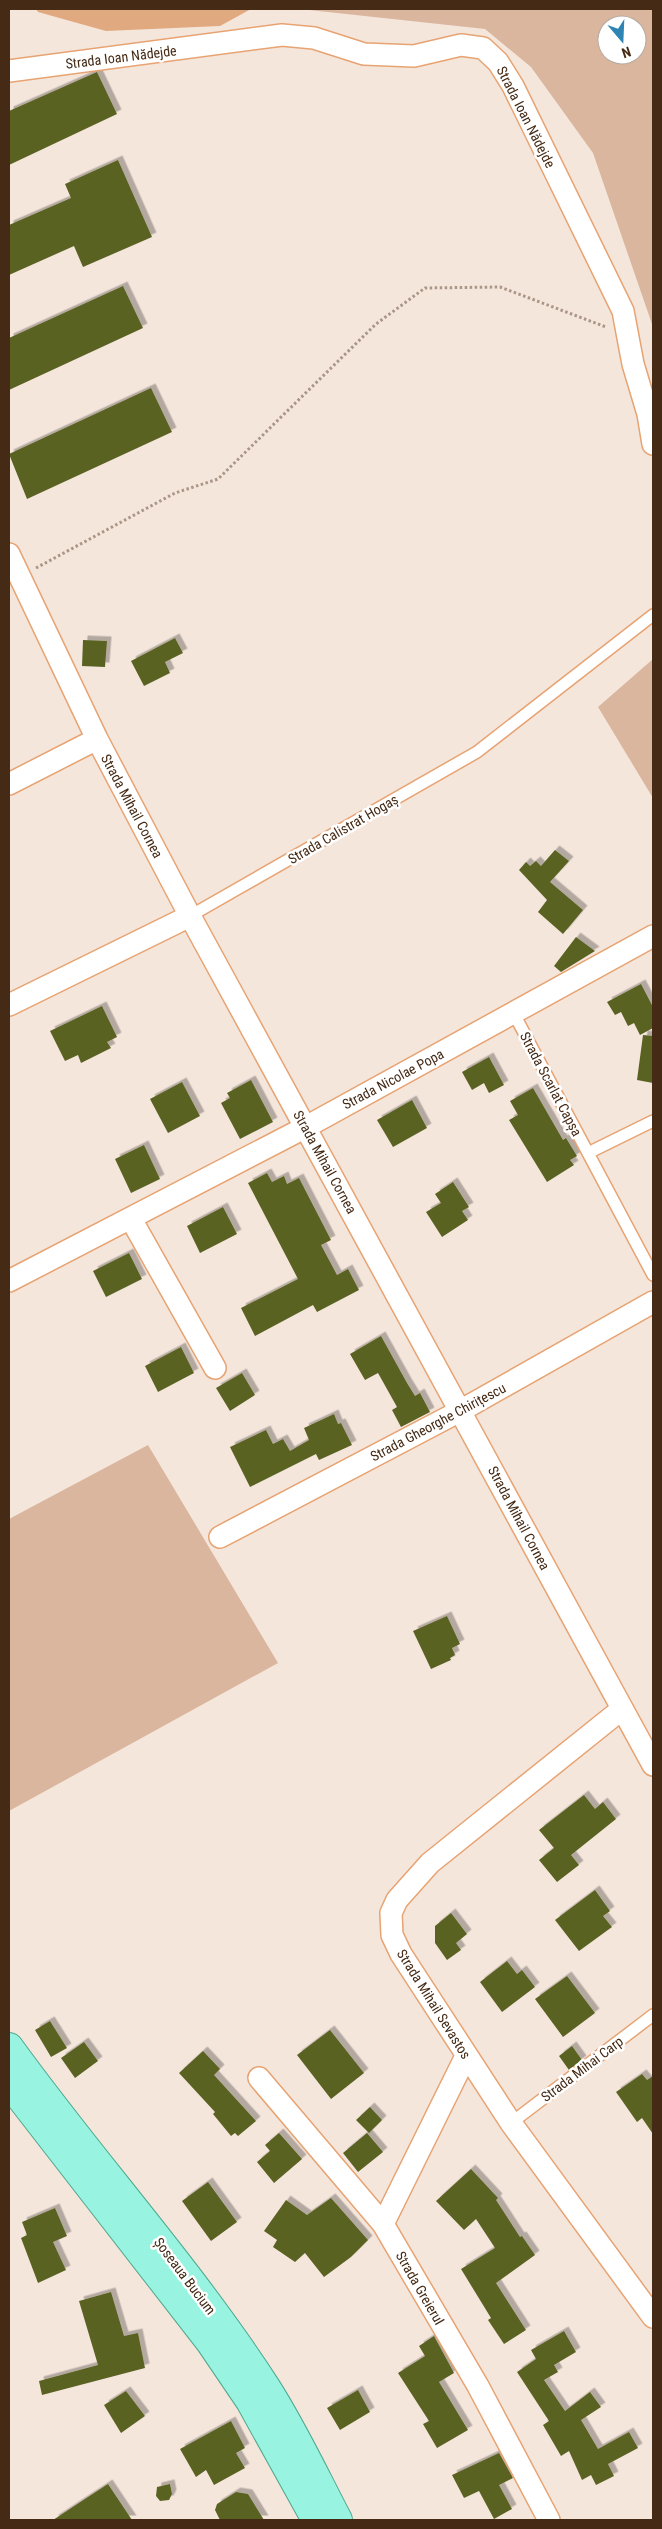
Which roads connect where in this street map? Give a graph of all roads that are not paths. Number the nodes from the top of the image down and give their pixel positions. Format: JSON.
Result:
{"nodes":[{"id":1,"x":9,"y":71,"type":"edge"},
{"id":2,"x":653,"y":444,"type":"edge"},
{"id":3,"x":9,"y":554,"type":"edge"},
{"id":4,"x":653,"y":615,"type":"edge"},
{"id":5,"x":96,"y":739,"type":"junction"},
{"id":6,"x":9,"y":784,"type":"edge"},
{"id":7,"x":190,"y":916,"type":"junction"},
{"id":8,"x":653,"y":936,"type":"edge"},
{"id":9,"x":9,"y":1005,"type":"edge"},
{"id":10,"x":514,"y":1014,"type":"junction"},
{"id":11,"x":653,"y":1121,"type":"edge"},
{"id":12,"x":306,"y":1126,"type":"junction"},
{"id":13,"x":588,"y":1154,"type":"junction"},
{"id":14,"x":131,"y":1219,"type":"junction"},
{"id":15,"x":653,"y":1275,"type":"edge"},
{"id":16,"x":9,"y":1281,"type":"edge"},
{"id":17,"x":653,"y":1302,"type":"edge"},
{"id":18,"x":215,"y":1368,"type":"dead end"},
{"id":19,"x":460,"y":1411,"type":"junction"},
{"id":20,"x":220,"y":1537,"type":"dead end"},
{"id":21,"x":622,"y":1709,"type":"junction"},
{"id":22,"x":653,"y":1765,"type":"edge"},
{"id":23,"x":653,"y":2015,"type":"edge"},
{"id":24,"x":9,"y":2047,"type":"edge"},
{"id":25,"x":466,"y":2056,"type":"junction"},
{"id":26,"x":259,"y":2078,"type":"dead end"},
{"id":27,"x":9,"y":2083,"type":"edge"},
{"id":28,"x":510,"y":2123,"type":"junction"},
{"id":29,"x":383,"y":2224,"type":"junction"},
{"id":30,"x":653,"y":2318,"type":"edge"},
{"id":31,"x":316,"y":2520,"type":"edge"},
{"id":32,"x":338,"y":2520,"type":"edge"},
{"id":33,"x":549,"y":2520,"type":"edge"}],
"edges":[{"from":1,"to":2,"type":"street","name":"Strada Ioan Nădejde"},
{"from":3,"to":5,"type":"street","name":"Strada Mihail Cornea"},
{"from":4,"to":7,"type":"lane","name":"Strada Calistrat Hogaș"},
{"from":5,"to":6,"type":"street"},
{"from":5,"to":7,"type":"street","name":"Strada Mihail Cornea"},
{"from":7,"to":9,"type":"street","name":"Strada Calistrat Hogaș"},
{"from":7,"to":12,"type":"street","name":"Strada Mihail Cornea"},
{"from":8,"to":10,"type":"street","name":"Strada Nicolae Popa"},
{"from":10,"to":12,"type":"street","name":"Strada Nicolae Popa"},
{"from":10,"to":13,"type":"lane","name":"Strada Scarlat Capșa"},
{"from":11,"to":13,"type":"lane"},
{"from":12,"to":14,"type":"street","name":"Strada Nicolae Popa"},
{"from":12,"to":19,"type":"street","name":"Strada Mihail Cornea"},
{"from":13,"to":15,"type":"lane","name":"Strada Scarlat Capșa"},
{"from":14,"to":16,"type":"street","name":"Strada Nicolae Popa"},
{"from":14,"to":18,"type":"street"},
{"from":17,"to":19,"type":"street","name":"Strada Gheorghe Chirițescu"},
{"from":19,"to":20,"type":"street","name":"Strada Gheorghe Chirițescu"},
{"from":19,"to":21,"type":"street","name":"Strada Mihail Cornea"},
{"from":21,"to":22,"type":"street","name":"Strada Mihail Cornea"},
{"from":21,"to":25,"type":"street","name":"Strada Mihail Sevastos"},
{"from":23,"to":28,"type":"lane","name":"Strada Mihai Carp"},
{"from":24,"to":32,"type":"main road","name":"Șoseaua Bucium"},
{"from":25,"to":28,"type":"street","name":"Strada Mihail Sevastos"},
{"from":25,"to":29,"type":"street"},
{"from":26,"to":29,"type":"street","name":"Strada Greierul"},
{"from":27,"to":31,"type":"main road","name":"Șoseaua Bucium"},
{"from":28,"to":30,"type":"street","name":"Strada Mihail Sevastos"},
{"from":29,"to":33,"type":"street","name":"Strada Greierul"}]}
